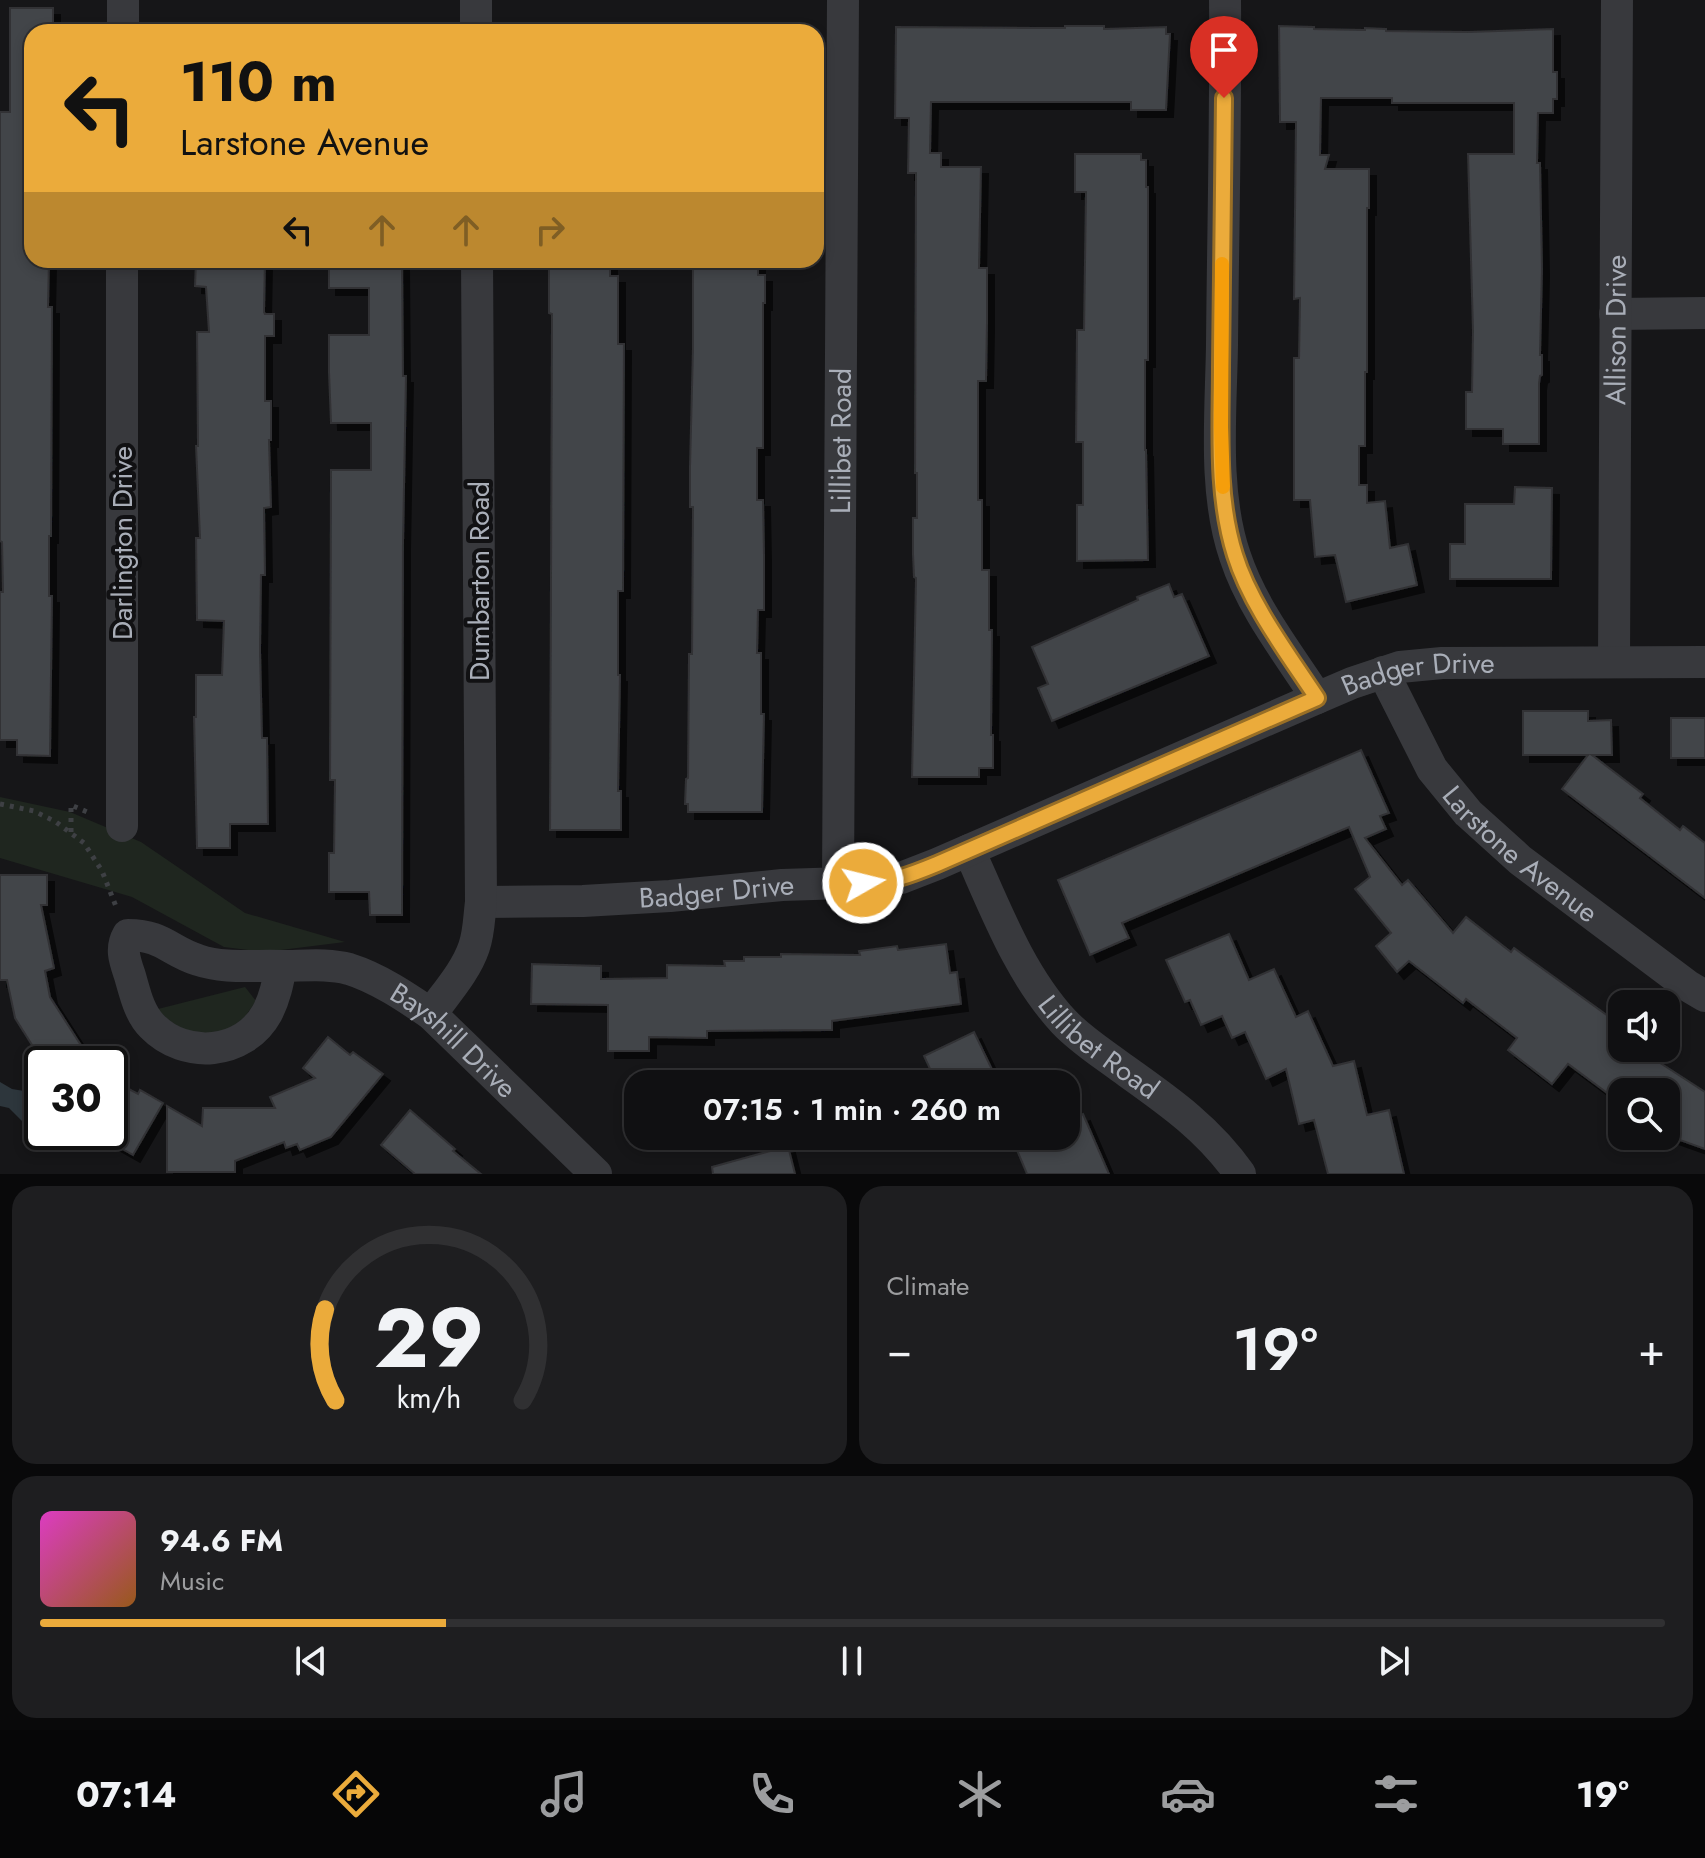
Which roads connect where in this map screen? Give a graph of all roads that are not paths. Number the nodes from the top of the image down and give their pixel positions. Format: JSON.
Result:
{"nodes":[{"id":1,"x":123,"y":0,"type":"edge"},
{"id":2,"x":476,"y":0,"type":"edge"},
{"id":3,"x":843,"y":0,"type":"edge"},
{"id":4,"x":1225,"y":0,"type":"edge"},
{"id":5,"x":1617,"y":0,"type":"edge"},
{"id":6,"x":123,"y":24,"type":"edge"},
{"id":7,"x":476,"y":24,"type":"edge"},
{"id":8,"x":122,"y":268,"type":"edge"},
{"id":9,"x":477,"y":268,"type":"edge"},
{"id":10,"x":1705,"y":313,"type":"edge"},
{"id":11,"x":1615,"y":314,"type":"junction"},
{"id":12,"x":1614,"y":662,"type":"junction"},
{"id":13,"x":1705,"y":662,"type":"edge"},
{"id":14,"x":1383,"y":672,"type":"junction"},
{"id":15,"x":1317,"y":698,"type":"junction"},
{"id":16,"x":122,"y":826,"type":"road end"},
{"id":17,"x":969,"y":850,"type":"junction"},
{"id":18,"x":838,"y":883,"type":"junction"},
{"id":19,"x":481,"y":902,"type":"junction"},
{"id":20,"x":281,"y":966,"type":"junction"},
{"id":21,"x":1705,"y":996,"type":"edge"},
{"id":22,"x":431,"y":1014,"type":"junction"},
{"id":23,"x":596,"y":1174,"type":"edge"},
{"id":24,"x":1240,"y":1174,"type":"edge"}],
"edges":[{"from":1,"to":6,"type":"street"},
{"from":2,"to":7,"type":"street"},
{"from":3,"to":18,"type":"street","name":"Lillibet Road"},
{"from":4,"to":15,"type":"street"},
{"from":5,"to":11,"type":"street","name":"Allison Drive"},
{"from":8,"to":16,"type":"street","name":"Darlington Drive"},
{"from":9,"to":19,"type":"street","name":"Dumbarton Road"},
{"from":10,"to":11,"type":"street"},
{"from":11,"to":12,"type":"street","name":"Allison Drive"},
{"from":12,"to":13,"type":"street","name":"Badger Drive"},
{"from":12,"to":14,"type":"street","name":"Badger Drive"},
{"from":14,"to":15,"type":"street","name":"Badger Drive"},
{"from":14,"to":21,"type":"street","name":"Larstone Avenue"},
{"from":15,"to":17,"type":"street","name":"Badger Drive"},
{"from":17,"to":18,"type":"street","name":"Badger Drive"},
{"from":17,"to":24,"type":"street","name":"Lillibet Road"},
{"from":18,"to":19,"type":"street","name":"Badger Drive"},
{"from":19,"to":22,"type":"street"},
{"from":20,"to":20,"type":"street","name":"Bayshill Drive"},
{"from":20,"to":22,"type":"street","name":"Bayshill Drive"},
{"from":22,"to":23,"type":"street","name":"Bayshill Drive"}]}
